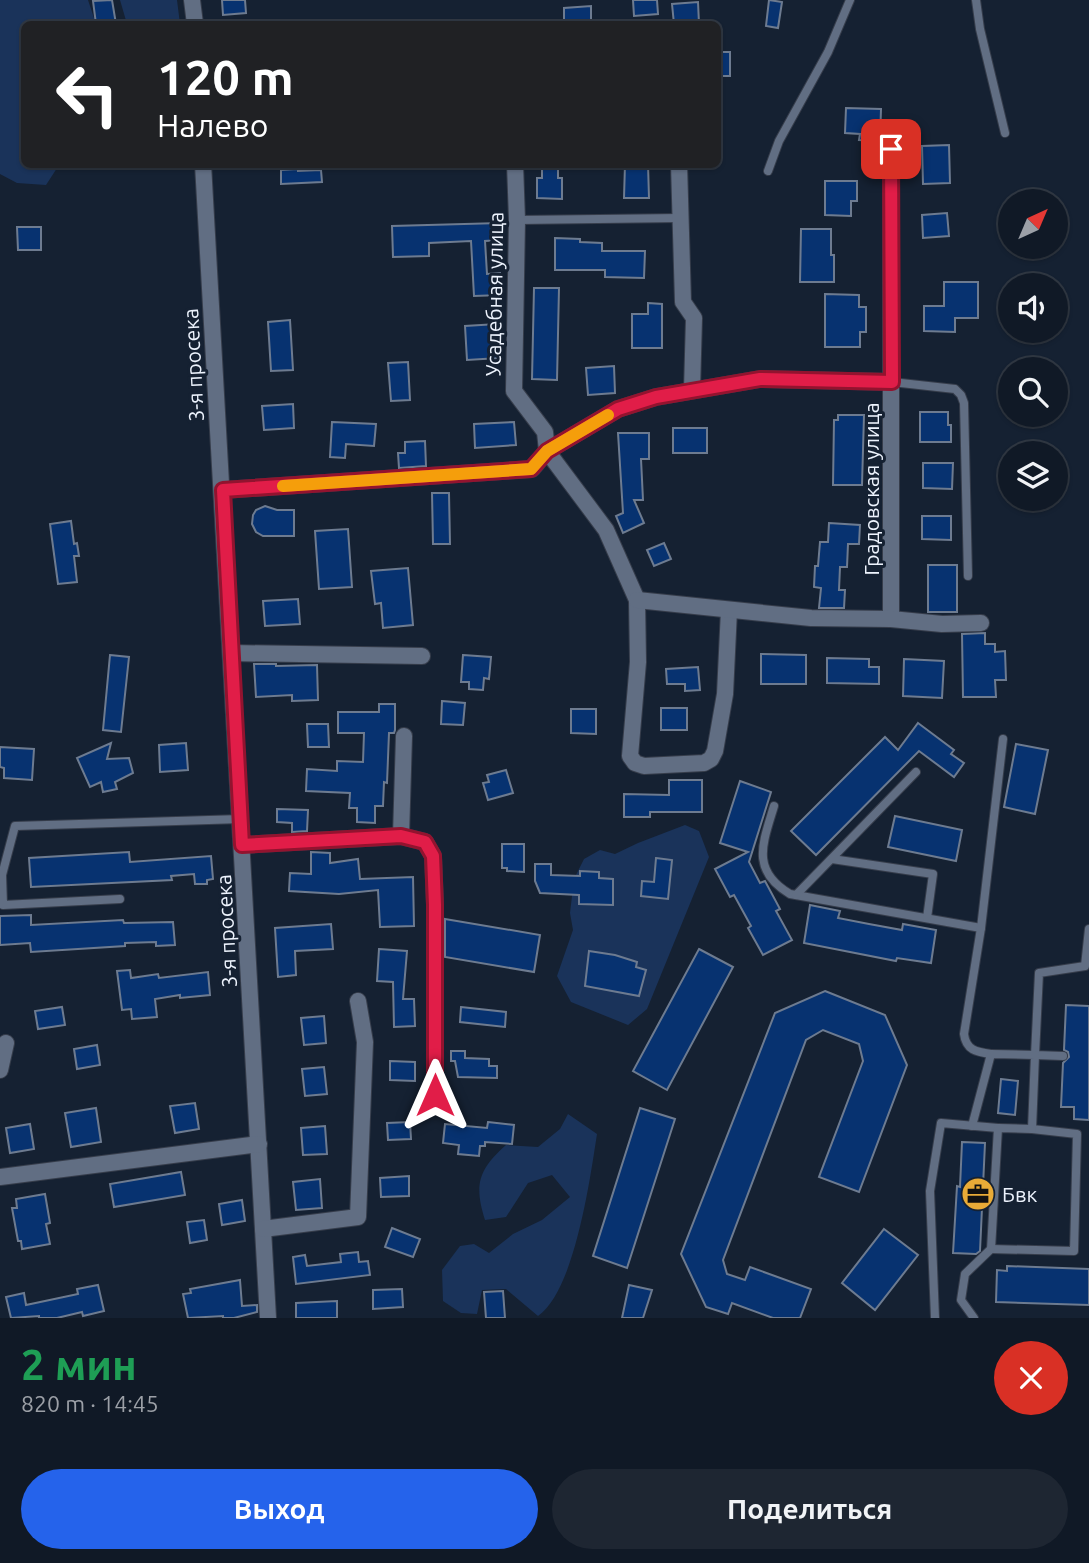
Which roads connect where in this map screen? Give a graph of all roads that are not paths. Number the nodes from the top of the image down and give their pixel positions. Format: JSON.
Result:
{"nodes":[{"id":1,"x":192,"y":0,"type":"edge"},
{"id":2,"x":850,"y":0,"type":"edge"},
{"id":3,"x":976,"y":0,"type":"edge"},
{"id":4,"x":195,"y":21,"type":"edge"},
{"id":5,"x":1005,"y":133,"type":"dead end"},
{"id":6,"x":891,"y":149,"type":"dead end"},
{"id":7,"x":203,"y":168,"type":"edge"},
{"id":8,"x":515,"y":168,"type":"edge"},
{"id":9,"x":678,"y":168,"type":"edge"},
{"id":10,"x":768,"y":171,"type":"dead end"},
{"id":11,"x":680,"y":218,"type":"junction"},
{"id":12,"x":517,"y":220,"type":"junction"},
{"id":13,"x":892,"y":382,"type":"junction"},
{"id":14,"x":692,"y":390,"type":"junction"},
{"id":15,"x":547,"y":451,"type":"junction"},
{"id":16,"x":223,"y":490,"type":"junction"},
{"id":17,"x":968,"y":576,"type":"dead end"},
{"id":18,"x":637,"y":600,"type":"junction"},
{"id":19,"x":729,"y":610,"type":"junction"},
{"id":20,"x":891,"y":619,"type":"junction"},
{"id":21,"x":981,"y":623,"type":"dead end"},
{"id":22,"x":232,"y":653,"type":"junction"},
{"id":23,"x":422,"y":656,"type":"dead end"},
{"id":24,"x":404,"y":736,"type":"dead end"},
{"id":25,"x":1003,"y":739,"type":"dead end"},
{"id":26,"x":916,"y":772,"type":"dead end"},
{"id":27,"x":774,"y":806,"type":"dead end"},
{"id":28,"x":241,"y":819,"type":"junction"},
{"id":29,"x":401,"y":836,"type":"junction"},
{"id":30,"x":242,"y":845,"type":"junction"},
{"id":31,"x":832,"y":859,"type":"junction"},
{"id":32,"x":796,"y":895,"type":"junction"},
{"id":33,"x":120,"y":899,"type":"dead end"},
{"id":34,"x":1,"y":905,"type":"edge"},
{"id":35,"x":927,"y":918,"type":"junction"},
{"id":36,"x":981,"y":928,"type":"junction"},
{"id":37,"x":1089,"y":929,"type":"edge"},
{"id":38,"x":358,"y":1001,"type":"dead end"},
{"id":39,"x":6,"y":1043,"type":"dead end"},
{"id":40,"x":991,"y":1054,"type":"junction"},
{"id":41,"x":1034,"y":1055,"type":"junction"},
{"id":42,"x":1063,"y":1056,"type":"dead end"},
{"id":43,"x":0,"y":1070,"type":"edge"},
{"id":44,"x":435,"y":1095,"type":"dead end"},
{"id":45,"x":972,"y":1126,"type":"junction"},
{"id":46,"x":998,"y":1128,"type":"junction"},
{"id":47,"x":1032,"y":1129,"type":"junction"},
{"id":48,"x":259,"y":1144,"type":"junction"},
{"id":49,"x":0,"y":1177,"type":"edge"},
{"id":50,"x":263,"y":1229,"type":"junction"},
{"id":51,"x":991,"y":1250,"type":"junction"},
{"id":52,"x":268,"y":1318,"type":"edge"},
{"id":53,"x":935,"y":1318,"type":"edge"},
{"id":54,"x":974,"y":1318,"type":"edge"}],
"edges":[{"from":1,"to":4,"type":"street"},
{"from":2,"to":10,"type":"lane"},
{"from":3,"to":5,"type":"lane"},
{"from":6,"to":13,"type":"street","name":"Градовская улица"},
{"from":7,"to":16,"type":"street","name":"3-я просека"},
{"from":8,"to":12,"type":"street","name":"Усадебная улица"},
{"from":9,"to":11,"type":"street"},
{"from":11,"to":12,"type":"lane"},
{"from":11,"to":14,"type":"street"},
{"from":12,"to":15,"type":"street","name":"Усадебная улица"},
{"from":13,"to":14,"type":"street"},
{"from":13,"to":17,"type":"lane"},
{"from":13,"to":20,"type":"street","name":"Градовская улица"},
{"from":14,"to":15,"type":"street"},
{"from":15,"to":16,"type":"street"},
{"from":15,"to":18,"type":"street","name":"Усадебная улица"},
{"from":16,"to":22,"type":"street","name":"3-я просека"},
{"from":18,"to":19,"type":"street"},
{"from":18,"to":19,"type":"street","name":"Усадебная улица"},
{"from":19,"to":20,"type":"street"},
{"from":20,"to":21,"type":"street"},
{"from":22,"to":23,"type":"street"},
{"from":22,"to":28,"type":"street","name":"3-я просека"},
{"from":24,"to":29,"type":"street"},
{"from":25,"to":36,"type":"lane"},
{"from":26,"to":31,"type":"lane"},
{"from":27,"to":32,"type":"lane"},
{"from":28,"to":30,"type":"street","name":"3-я просека"},
{"from":28,"to":34,"type":"lane"},
{"from":29,"to":30,"type":"street"},
{"from":29,"to":44,"type":"street"},
{"from":30,"to":48,"type":"street","name":"3-я просека"},
{"from":31,"to":32,"type":"lane"},
{"from":31,"to":35,"type":"lane"},
{"from":32,"to":35,"type":"lane"},
{"from":33,"to":34,"type":"lane"},
{"from":35,"to":36,"type":"lane"},
{"from":36,"to":40,"type":"lane"},
{"from":37,"to":41,"type":"lane"},
{"from":38,"to":50,"type":"street"},
{"from":39,"to":43,"type":"street"},
{"from":40,"to":41,"type":"lane"},
{"from":40,"to":45,"type":"lane"},
{"from":41,"to":42,"type":"lane"},
{"from":41,"to":47,"type":"lane"},
{"from":45,"to":46,"type":"lane"},
{"from":45,"to":53,"type":"lane"},
{"from":46,"to":47,"type":"lane"},
{"from":46,"to":51,"type":"lane"},
{"from":47,"to":51,"type":"lane"},
{"from":48,"to":49,"type":"street"},
{"from":48,"to":50,"type":"street","name":"3-я просека"},
{"from":50,"to":52,"type":"street","name":"3-я просека"},
{"from":51,"to":54,"type":"lane"}]}
